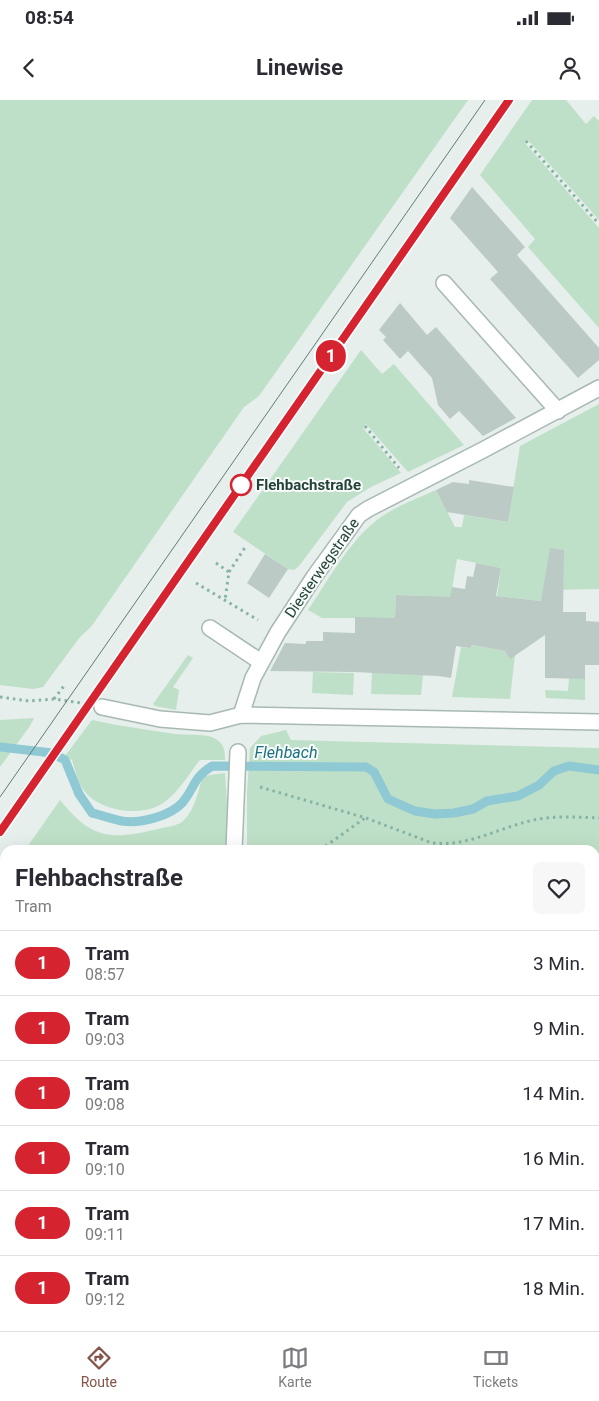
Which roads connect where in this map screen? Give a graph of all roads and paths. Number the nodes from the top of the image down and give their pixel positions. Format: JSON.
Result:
{"nodes":[{"id":1,"x":526,"y":141,"type":"dead end"},
{"id":2,"x":599,"y":224,"type":"edge"},
{"id":3,"x":444,"y":283,"type":"dead end"},
{"id":4,"x":599,"y":388,"type":"edge"},
{"id":5,"x":558,"y":411,"type":"junction"},
{"id":6,"x":364,"y":426,"type":"dead end"},
{"id":7,"x":414,"y":486,"type":"junction"},
{"id":8,"x":246,"y":546,"type":"dead end"},
{"id":9,"x":216,"y":563,"type":"dead end"},
{"id":10,"x":229,"y":572,"type":"junction"},
{"id":11,"x":196,"y":583,"type":"dead end"},
{"id":12,"x":225,"y":600,"type":"junction"},
{"id":13,"x":210,"y":628,"type":"dead end"},
{"id":14,"x":278,"y":632,"type":"junction"},
{"id":15,"x":261,"y":662,"type":"junction"},
{"id":16,"x":64,"y":686,"type":"dead end"},
{"id":17,"x":0,"y":697,"type":"edge"},
{"id":18,"x":102,"y":707,"type":"dead end"},
{"id":19,"x":241,"y":716,"type":"junction"},
{"id":20,"x":599,"y":722,"type":"edge"},
{"id":21,"x":238,"y":752,"type":"dead end"},
{"id":22,"x":252,"y":785,"type":"dead end"},
{"id":23,"x":366,"y":818,"type":"junction"},
{"id":24,"x":599,"y":818,"type":"edge"},
{"id":25,"x":234,"y":845,"type":"edge"},
{"id":26,"x":326,"y":845,"type":"edge"}],
"edges":[{"from":1,"to":2,"type":"path"},
{"from":3,"to":5,"type":"street"},
{"from":4,"to":5,"type":"street","name":"Diesterwegstraße"},
{"from":5,"to":7,"type":"street","name":"Diesterwegstraße"},
{"from":6,"to":7,"type":"path"},
{"from":7,"to":14,"type":"street","name":"Diesterwegstraße"},
{"from":8,"to":10,"type":"path"},
{"from":9,"to":10,"type":"path"},
{"from":10,"to":12,"type":"path"},
{"from":11,"to":12,"type":"path"},
{"from":12,"to":14,"type":"path"},
{"from":13,"to":15,"type":"street"},
{"from":14,"to":15,"type":"street","name":"Diesterwegstraße"},
{"from":15,"to":19,"type":"street","name":"Diesterwegstraße"},
{"from":16,"to":17,"type":"path"},
{"from":18,"to":19,"type":"street"},
{"from":19,"to":20,"type":"street"},
{"from":21,"to":25,"type":"street"},
{"from":22,"to":23,"type":"path"},
{"from":23,"to":24,"type":"path"},
{"from":23,"to":26,"type":"path"}]}
